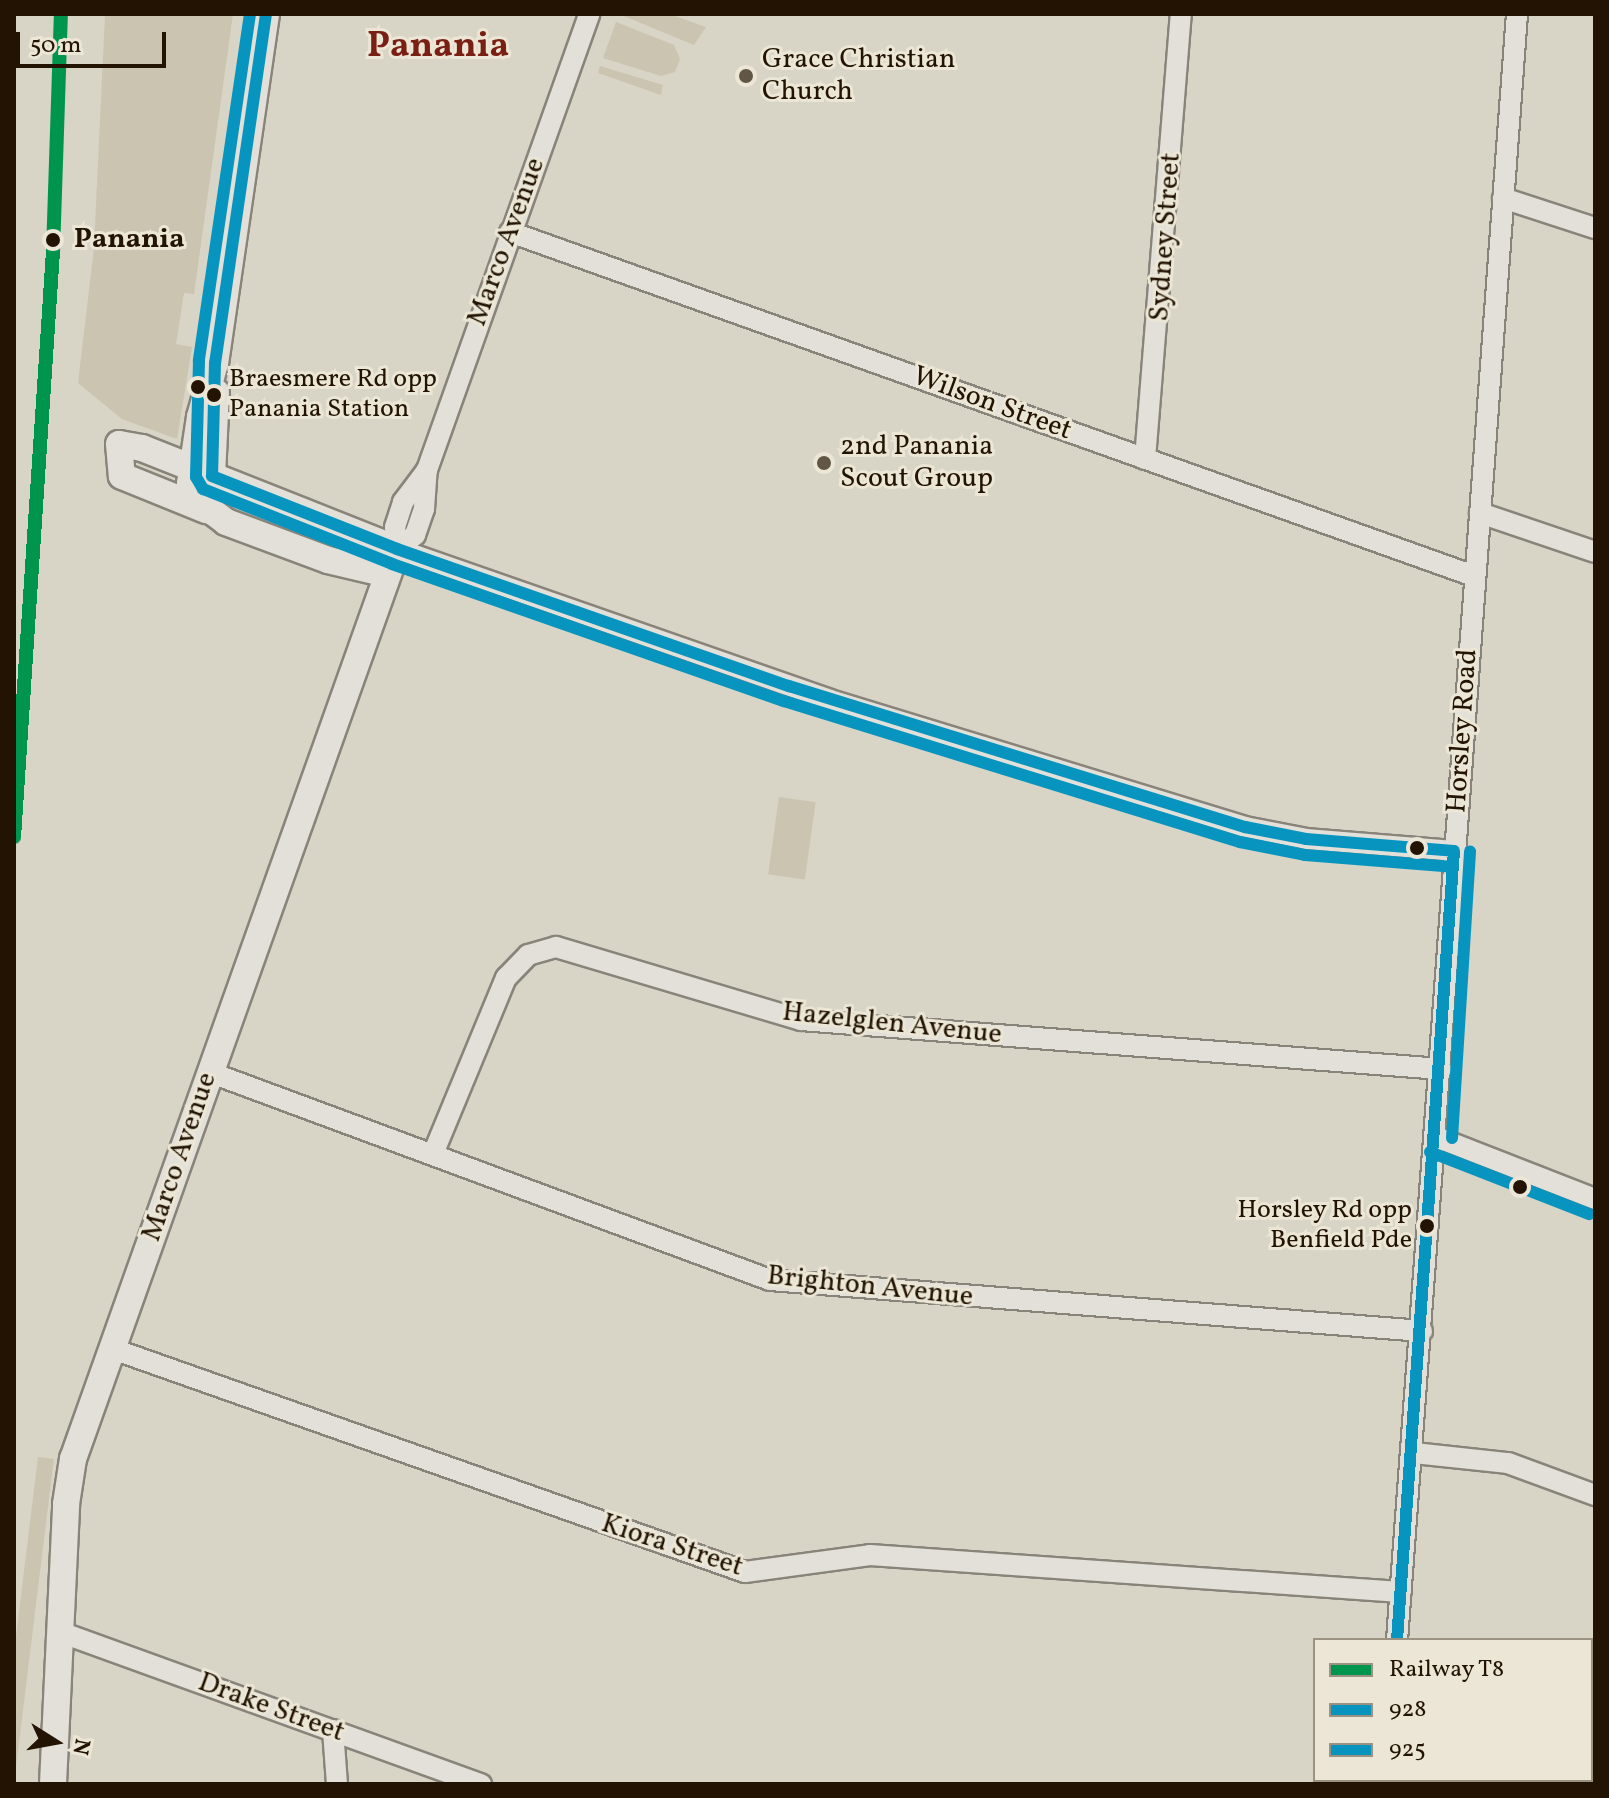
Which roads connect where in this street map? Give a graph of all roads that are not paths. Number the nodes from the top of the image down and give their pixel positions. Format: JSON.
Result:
{"nodes":[{"id":1,"x":266,"y":14,"type":"edge"},
{"id":2,"x":589,"y":14,"type":"edge"},
{"id":3,"x":1181,"y":14,"type":"edge"},
{"id":4,"x":1517,"y":14,"type":"edge"},
{"id":5,"x":1503,"y":198,"type":"junction"},
{"id":6,"x":1595,"y":228,"type":"edge"},
{"id":7,"x":510,"y":232,"type":"junction"},
{"id":8,"x":1145,"y":459,"type":"junction"},
{"id":9,"x":195,"y":469,"type":"junction"},
{"id":10,"x":206,"y":510,"type":"junction"},
{"id":11,"x":1480,"y":513,"type":"junction"},
{"id":12,"x":369,"y":536,"type":"junction"},
{"id":13,"x":397,"y":549,"type":"junction"},
{"id":14,"x":1595,"y":552,"type":"edge"},
{"id":15,"x":358,"y":567,"type":"junction"},
{"id":16,"x":387,"y":574,"type":"junction"},
{"id":17,"x":1474,"y":576,"type":"junction"},
{"id":18,"x":1454,"y":851,"type":"junction"},
{"id":19,"x":1441,"y":1069,"type":"junction"},
{"id":20,"x":209,"y":1072,"type":"junction"},
{"id":21,"x":1436,"y":1137,"type":"junction"},
{"id":22,"x":433,"y":1154,"type":"junction"},
{"id":23,"x":1595,"y":1199,"type":"edge"},
{"id":24,"x":1422,"y":1331,"type":"junction"},
{"id":25,"x":113,"y":1349,"type":"junction"},
{"id":26,"x":1414,"y":1453,"type":"junction"},
{"id":27,"x":1595,"y":1495,"type":"edge"},
{"id":28,"x":1401,"y":1592,"type":"junction"},
{"id":29,"x":60,"y":1632,"type":"junction"},
{"id":30,"x":1397,"y":1638,"type":"edge"},
{"id":31,"x":333,"y":1730,"type":"junction"},
{"id":32,"x":53,"y":1784,"type":"edge"},
{"id":33,"x":337,"y":1784,"type":"edge"},
{"id":34,"x":481,"y":1784,"type":"edge"}],
"edges":[{"from":1,"to":9,"type":"street"},
{"from":2,"to":7,"type":"street","name":"Marco Avenue"},
{"from":3,"to":8,"type":"street","name":"Sydney Street"},
{"from":4,"to":5,"type":"street","name":"Horsley Road"},
{"from":5,"to":6,"type":"street"},
{"from":5,"to":11,"type":"street","name":"Horsley Road"},
{"from":7,"to":8,"type":"street","name":"Wilson Street"},
{"from":7,"to":13,"type":"street","name":"Marco Avenue"},
{"from":8,"to":17,"type":"street","name":"Wilson Street"},
{"from":9,"to":10,"type":"street"},
{"from":9,"to":10,"type":"street"},
{"from":9,"to":12,"type":"street"},
{"from":10,"to":15,"type":"street"},
{"from":11,"to":14,"type":"street"},
{"from":11,"to":17,"type":"street","name":"Horsley Road"},
{"from":12,"to":13,"type":"street"},
{"from":12,"to":15,"type":"street"},
{"from":13,"to":16,"type":"street","name":"Marco Avenue"},
{"from":13,"to":18,"type":"street"},
{"from":15,"to":16,"type":"street"},
{"from":16,"to":20,"type":"street","name":"Marco Avenue"},
{"from":17,"to":18,"type":"street","name":"Horsley Road"},
{"from":18,"to":19,"type":"street","name":"Horsley Road"},
{"from":19,"to":21,"type":"street","name":"Horsley Road"},
{"from":19,"to":22,"type":"street","name":"Hazelglen Avenue"},
{"from":20,"to":22,"type":"street","name":"Brighton Avenue"},
{"from":20,"to":25,"type":"street","name":"Marco Avenue"},
{"from":21,"to":23,"type":"street"},
{"from":21,"to":24,"type":"street","name":"Horsley Road"},
{"from":22,"to":24,"type":"street","name":"Brighton Avenue"},
{"from":24,"to":26,"type":"street","name":"Horsley Road"},
{"from":25,"to":28,"type":"street","name":"Kiora Street"},
{"from":25,"to":29,"type":"street","name":"Marco Avenue"},
{"from":26,"to":27,"type":"street"},
{"from":26,"to":28,"type":"street","name":"Horsley Road"},
{"from":28,"to":30,"type":"street","name":"Horsley Road"},
{"from":29,"to":31,"type":"street","name":"Drake Street"},
{"from":29,"to":32,"type":"street","name":"Marco Avenue"},
{"from":31,"to":33,"type":"street"},
{"from":31,"to":34,"type":"street","name":"Drake Street"}]}
